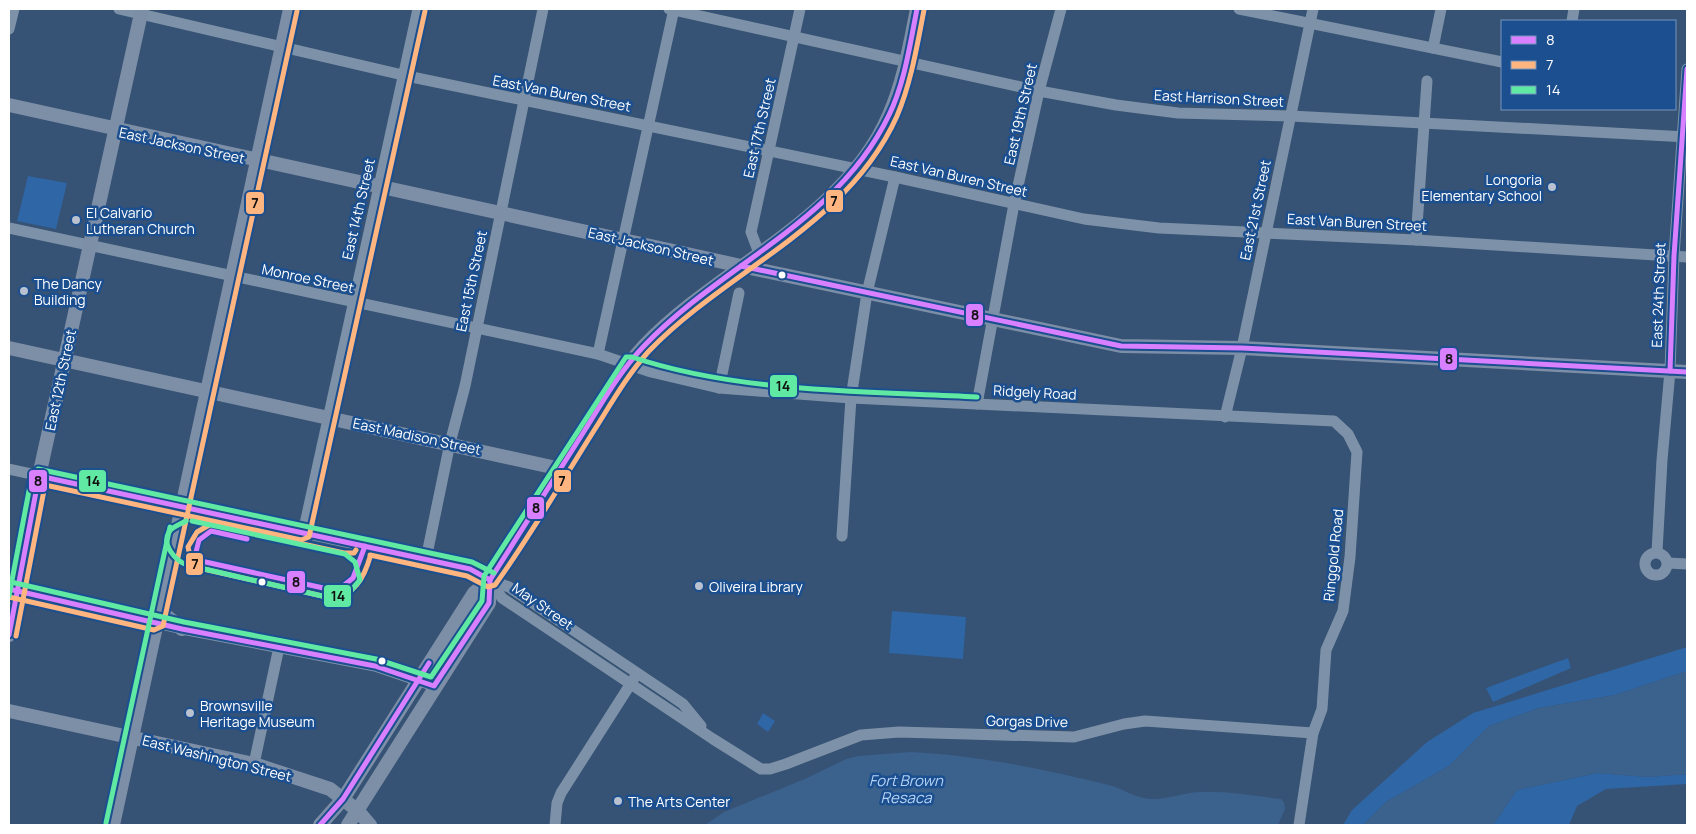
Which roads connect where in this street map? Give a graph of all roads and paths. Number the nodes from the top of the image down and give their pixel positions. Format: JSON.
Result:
{"nodes":[{"id":1,"x":14,"y":9,"type":"edge"},
{"id":2,"x":119,"y":9,"type":"edge"},
{"id":3,"x":290,"y":9,"type":"edge"},
{"id":4,"x":418,"y":9,"type":"edge"},
{"id":5,"x":543,"y":9,"type":"edge"},
{"id":6,"x":672,"y":9,"type":"edge"},
{"id":7,"x":800,"y":9,"type":"edge"},
{"id":8,"x":918,"y":9,"type":"edge"},
{"id":9,"x":1061,"y":9,"type":"edge"},
{"id":10,"x":1239,"y":9,"type":"edge"},
{"id":11,"x":1312,"y":9,"type":"edge"},
{"id":12,"x":1442,"y":9,"type":"edge"},
{"id":13,"x":141,"y":11,"type":"edge"},
{"id":14,"x":1309,"y":24,"type":"junction"},
{"id":15,"x":9,"y":29,"type":"edge"},
{"id":16,"x":794,"y":36,"type":"junction"},
{"id":17,"x":282,"y":46,"type":"junction"},
{"id":18,"x":1433,"y":48,"type":"junction"},
{"id":19,"x":907,"y":61,"type":"junction"},
{"id":20,"x":1501,"y":62,"type":"edge"},
{"id":21,"x":1684,"y":75,"type":"edge"},
{"id":22,"x":404,"y":76,"type":"junction"},
{"id":23,"x":1427,"y":81,"type":"dead end"},
{"id":24,"x":1039,"y":91,"type":"junction"},
{"id":25,"x":523,"y":102,"type":"junction"},
{"id":26,"x":9,"y":105,"type":"edge"},
{"id":27,"x":1291,"y":116,"type":"junction"},
{"id":28,"x":647,"y":125,"type":"junction"},
{"id":29,"x":1425,"y":125,"type":"junction"},
{"id":30,"x":115,"y":130,"type":"junction"},
{"id":31,"x":1685,"y":137,"type":"edge"},
{"id":32,"x":769,"y":152,"type":"junction"},
{"id":33,"x":257,"y":161,"type":"junction"},
{"id":34,"x":854,"y":169,"type":"junction"},
{"id":35,"x":895,"y":177,"type":"junction"},
{"id":36,"x":378,"y":187,"type":"junction"},
{"id":37,"x":1014,"y":204,"type":"junction"},
{"id":38,"x":501,"y":212,"type":"junction"},
{"id":39,"x":9,"y":228,"type":"edge"},
{"id":40,"x":1266,"y":233,"type":"junction"},
{"id":41,"x":623,"y":240,"type":"junction"},
{"id":42,"x":1416,"y":240,"type":"junction"},
{"id":43,"x":89,"y":244,"type":"junction"},
{"id":44,"x":759,"y":253,"type":"junction"},
{"id":45,"x":1674,"y":256,"type":"junction"},
{"id":46,"x":1687,"y":256,"type":"edge"},
{"id":47,"x":742,"y":266,"type":"junction"},
{"id":48,"x":232,"y":277,"type":"junction"},
{"id":49,"x":739,"y":293,"type":"dead end"},
{"id":50,"x":867,"y":293,"type":"junction"},
{"id":51,"x":352,"y":303,"type":"junction"},
{"id":52,"x":992,"y":319,"type":"junction"},
{"id":53,"x":477,"y":328,"type":"junction"},
{"id":54,"x":9,"y":348,"type":"edge"},
{"id":55,"x":1242,"y":348,"type":"junction"},
{"id":56,"x":598,"y":354,"type":"junction"},
{"id":57,"x":65,"y":358,"type":"junction"},
{"id":58,"x":630,"y":364,"type":"junction"},
{"id":59,"x":1670,"y":371,"type":"junction"},
{"id":60,"x":1687,"y":372,"type":"edge"},
{"id":61,"x":719,"y":388,"type":"junction"},
{"id":62,"x":207,"y":391,"type":"junction"},
{"id":63,"x":850,"y":398,"type":"junction"},
{"id":64,"x":977,"y":404,"type":"junction"},
{"id":65,"x":1224,"y":417,"type":"junction"},
{"id":66,"x":327,"y":418,"type":"junction"},
{"id":67,"x":1348,"y":434,"type":"joint"},
{"id":68,"x":450,"y":443,"type":"junction"},
{"id":69,"x":9,"y":469,"type":"edge"},
{"id":70,"x":560,"y":469,"type":"junction"},
{"id":71,"x":39,"y":476,"type":"junction"},
{"id":72,"x":180,"y":507,"type":"junction"},
{"id":73,"x":303,"y":533,"type":"junction"},
{"id":74,"x":842,"y":536,"type":"dead end"},
{"id":75,"x":1657,"y":552,"type":"junction"},
{"id":76,"x":426,"y":559,"type":"junction"},
{"id":77,"x":1668,"y":564,"type":"junction"},
{"id":78,"x":1687,"y":564,"type":"edge"},
{"id":79,"x":490,"y":580,"type":"junction"},
{"id":80,"x":13,"y":590,"type":"edge"},
{"id":81,"x":157,"y":617,"type":"junction"},
{"id":82,"x":182,"y":629,"type":"joint"},
{"id":83,"x":9,"y":635,"type":"edge"},
{"id":84,"x":279,"y":647,"type":"junction"},
{"id":85,"x":634,"y":678,"type":"junction"},
{"id":86,"x":417,"y":681,"type":"junction"},
{"id":87,"x":434,"y":686,"type":"junction"},
{"id":88,"x":9,"y":711,"type":"edge"},
{"id":89,"x":1313,"y":733,"type":"junction"},
{"id":90,"x":132,"y":736,"type":"junction"},
{"id":91,"x":746,"y":760,"type":"joint"},
{"id":92,"x":254,"y":764,"type":"junction"},
{"id":93,"x":343,"y":799,"type":"junction"},
{"id":94,"x":358,"y":810,"type":"junction"},
{"id":95,"x":113,"y":825,"type":"edge"},
{"id":96,"x":320,"y":825,"type":"edge"},
{"id":97,"x":348,"y":825,"type":"edge"},
{"id":98,"x":370,"y":825,"type":"edge"},
{"id":99,"x":555,"y":825,"type":"edge"},
{"id":100,"x":1299,"y":825,"type":"edge"}],
"edges":[{"from":1,"to":15,"type":"street"},
{"from":2,"to":13,"type":"street","name":"East Van Buren Street"},
{"from":3,"to":17,"type":"main road"},
{"from":4,"to":22,"type":"street","name":"East 14th Street"},
{"from":5,"to":25,"type":"street","name":"East 15th Street"},
{"from":6,"to":16,"type":"street","name":"East Harrison Street"},
{"from":6,"to":28,"type":"street"},
{"from":7,"to":16,"type":"street","name":"East 17th Street"},
{"from":8,"to":19,"type":"main road"},
{"from":9,"to":24,"type":"street","name":"East 19th Street"},
{"from":10,"to":14,"type":"street"},
{"from":11,"to":14,"type":"street","name":"East 21st Street"},
{"from":12,"to":18,"type":"street"},
{"from":13,"to":17,"type":"street","name":"East Van Buren Street"},
{"from":13,"to":30,"type":"main road","name":"East 12th Street"},
{"from":14,"to":18,"type":"street"},
{"from":14,"to":27,"type":"street","name":"East 21st Street"},
{"from":16,"to":19,"type":"street","name":"East Harrison Street"},
{"from":16,"to":32,"type":"street","name":"East 17th Street"},
{"from":17,"to":22,"type":"street","name":"East Van Buren Street"},
{"from":17,"to":33,"type":"main road"},
{"from":18,"to":20,"type":"street"},
{"from":19,"to":24,"type":"street","name":"East Harrison Street"},
{"from":19,"to":34,"type":"main road"},
{"from":21,"to":31,"type":"street","name":"East 24th Street"},
{"from":22,"to":25,"type":"street","name":"East Van Buren Street"},
{"from":22,"to":36,"type":"street","name":"East 14th Street"},
{"from":23,"to":29,"type":"street"},
{"from":24,"to":27,"type":"street","name":"East Harrison Street"},
{"from":24,"to":37,"type":"street","name":"East 19th Street"},
{"from":25,"to":28,"type":"street","name":"East Van Buren Street"},
{"from":25,"to":38,"type":"street","name":"East 15th Street"},
{"from":26,"to":30,"type":"main road","name":"East Jackson Street"},
{"from":27,"to":29,"type":"street","name":"East Harrison Street"},
{"from":27,"to":40,"type":"street","name":"East 21st Street"},
{"from":28,"to":32,"type":"street","name":"East Van Buren Street"},
{"from":28,"to":41,"type":"street"},
{"from":29,"to":31,"type":"street","name":"East Harrison Street"},
{"from":29,"to":42,"type":"street"},
{"from":30,"to":33,"type":"main road","name":"East Jackson Street"},
{"from":30,"to":43,"type":"main road","name":"East 12th Street"},
{"from":31,"to":45,"type":"street","name":"East 24th Street"},
{"from":32,"to":34,"type":"street","name":"East Van Buren Street"},
{"from":32,"to":44,"type":"street","name":"East 17th Street"},
{"from":33,"to":36,"type":"main road","name":"East Jackson Street"},
{"from":33,"to":48,"type":"main road"},
{"from":34,"to":35,"type":"street","name":"East Van Buren Street"},
{"from":34,"to":44,"type":"main road"},
{"from":35,"to":37,"type":"street","name":"East Van Buren Street"},
{"from":35,"to":50,"type":"street"},
{"from":36,"to":38,"type":"main road","name":"East Jackson Street"},
{"from":36,"to":51,"type":"street","name":"East 14th Street"},
{"from":37,"to":40,"type":"street","name":"East Van Buren Street"},
{"from":37,"to":52,"type":"street","name":"East 19th Street"},
{"from":38,"to":41,"type":"main road","name":"East Jackson Street"},
{"from":38,"to":53,"type":"street","name":"East 15th Street"},
{"from":39,"to":43,"type":"street","name":"Monroe Street"},
{"from":40,"to":42,"type":"street","name":"East Van Buren Street"},
{"from":40,"to":55,"type":"street","name":"East 21st Street"},
{"from":41,"to":47,"type":"main road","name":"East Jackson Street"},
{"from":41,"to":56,"type":"street"},
{"from":42,"to":45,"type":"street","name":"East Van Buren Street"},
{"from":43,"to":48,"type":"street","name":"Monroe Street"},
{"from":43,"to":57,"type":"main road","name":"East 12th Street"},
{"from":44,"to":47,"type":"main road"},
{"from":45,"to":46,"type":"street","name":"East Van Buren Street"},
{"from":45,"to":59,"type":"street","name":"East 24th Street"},
{"from":47,"to":50,"type":"main road","name":"East Jackson Street"},
{"from":47,"to":58,"type":"main road"},
{"from":48,"to":51,"type":"street","name":"Monroe Street"},
{"from":48,"to":62,"type":"main road"},
{"from":49,"to":61,"type":"street"},
{"from":50,"to":52,"type":"main road","name":"East Jackson Street"},
{"from":50,"to":63,"type":"street"},
{"from":51,"to":53,"type":"street","name":"Monroe Street"},
{"from":51,"to":66,"type":"street","name":"East 14th Street"},
{"from":52,"to":55,"type":"main road","name":"East Jackson Street"},
{"from":52,"to":64,"type":"street","name":"East 19th Street"},
{"from":53,"to":56,"type":"street","name":"Monroe Street"},
{"from":53,"to":68,"type":"street","name":"East 15th Street"},
{"from":54,"to":57,"type":"main road","name":"East Madison Street"},
{"from":55,"to":59,"type":"main road","name":"East Jackson Street"},
{"from":55,"to":65,"type":"street","name":"East 21st Street"},
{"from":56,"to":58,"type":"street","name":"Monroe Street"},
{"from":57,"to":62,"type":"main road","name":"East Madison Street"},
{"from":57,"to":71,"type":"main road","name":"East 12th Street"},
{"from":58,"to":61,"type":"street","name":"Ridgely Road"},
{"from":58,"to":70,"type":"main road"},
{"from":59,"to":60,"type":"main road","name":"East Jackson Street"},
{"from":59,"to":75,"type":"street","name":"East 24th Street"},
{"from":61,"to":63,"type":"street","name":"Ridgely Road"},
{"from":62,"to":66,"type":"main road","name":"East Madison Street"},
{"from":62,"to":72,"type":"main road"},
{"from":63,"to":64,"type":"street","name":"Ridgely Road"},
{"from":63,"to":74,"type":"street"},
{"from":64,"to":65,"type":"street","name":"Ridgely Road"},
{"from":65,"to":67,"type":"street","name":"Ridgely Road"},
{"from":66,"to":68,"type":"main road","name":"East Madison Street"},
{"from":66,"to":73,"type":"street","name":"East 14th Street"},
{"from":67,"to":89,"type":"street","name":"Ringgold Road"},
{"from":68,"to":70,"type":"main road","name":"East Madison Street"},
{"from":68,"to":76,"type":"street","name":"East 15th Street"},
{"from":69,"to":71,"type":"street"},
{"from":70,"to":79,"type":"main road"},
{"from":71,"to":72,"type":"street"},
{"from":71,"to":80,"type":"main road","name":"East 12th Street"},
{"from":72,"to":73,"type":"street"},
{"from":72,"to":81,"type":"main road"},
{"from":73,"to":76,"type":"street"},
{"from":75,"to":77,"type":"street"},
{"from":75,"to":77,"type":"street"},
{"from":76,"to":79,"type":"street"},
{"from":77,"to":78,"type":"street"},
{"from":79,"to":85,"type":"street","name":"May Street"},
{"from":79,"to":86,"type":"main road"},
{"from":79,"to":87,"type":"main road"},
{"from":80,"to":81,"type":"street"},
{"from":80,"to":83,"type":"main road","name":"East 12th Street"},
{"from":81,"to":82,"type":"main road"},
{"from":81,"to":90,"type":"main road"},
{"from":82,"to":84,"type":"street"},
{"from":84,"to":86,"type":"street"},
{"from":84,"to":92,"type":"street"},
{"from":85,"to":91,"type":"street","name":"May Street"},
{"from":85,"to":99,"type":"street"},
{"from":86,"to":87,"type":"street"},
{"from":86,"to":93,"type":"main road"},
{"from":87,"to":94,"type":"main road"},
{"from":88,"to":90,"type":"main road","name":"East Washington Street"},
{"from":89,"to":91,"type":"street","name":"Gorgas Drive"},
{"from":89,"to":100,"type":"street","name":"Ringgold Road"},
{"from":90,"to":92,"type":"main road","name":"East Washington Street"},
{"from":90,"to":95,"type":"main road"},
{"from":92,"to":93,"type":"main road","name":"East Washington Street"},
{"from":93,"to":94,"type":"main road","name":"East Washington Street"},
{"from":93,"to":96,"type":"main road"},
{"from":94,"to":97,"type":"main road"},
{"from":94,"to":98,"type":"main road","name":"East Washington Street"}]}
